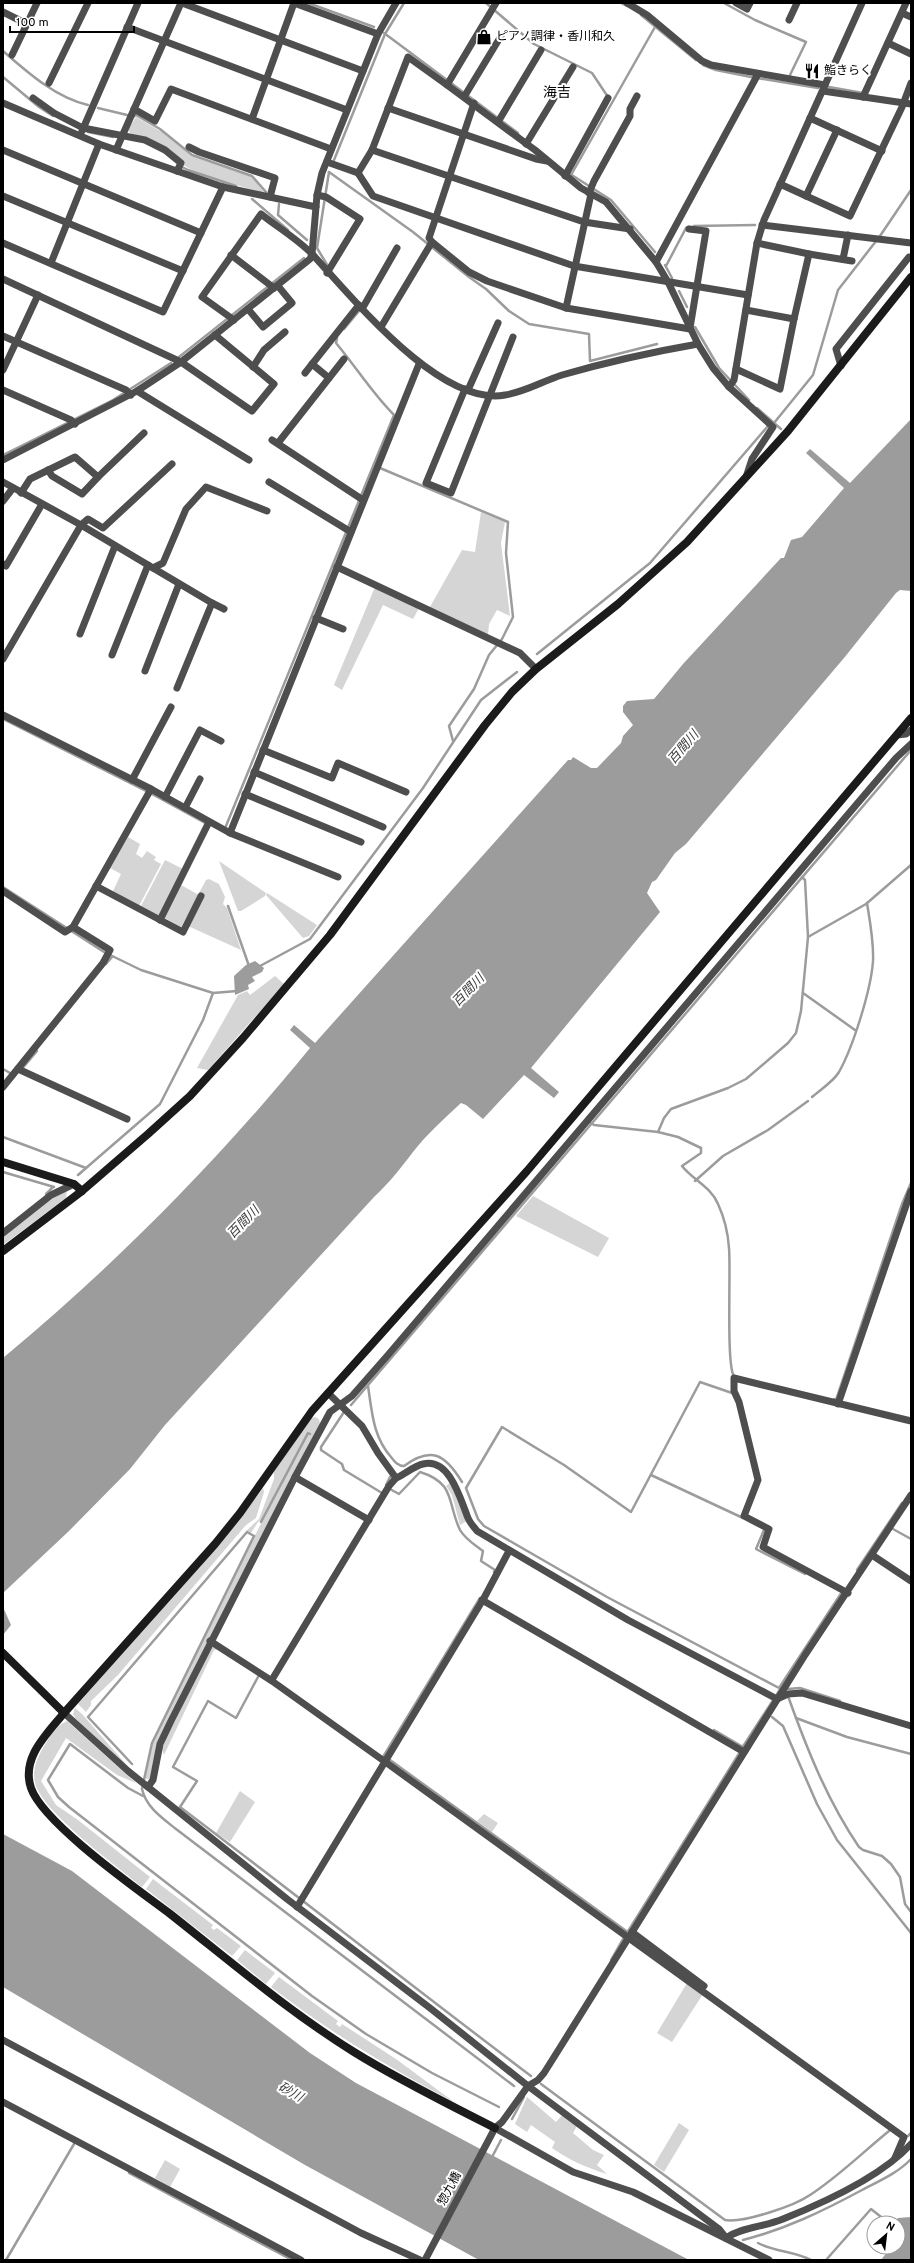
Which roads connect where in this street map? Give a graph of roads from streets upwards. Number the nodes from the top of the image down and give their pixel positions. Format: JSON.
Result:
{"nodes":[{"id":1,"x":37,"y":3,"type":"edge"},
{"id":2,"x":88,"y":3,"type":"edge"},
{"id":3,"x":138,"y":3,"type":"edge"},
{"id":4,"x":183,"y":3,"type":"edge"},
{"id":5,"x":294,"y":3,"type":"edge"},
{"id":6,"x":396,"y":3,"type":"edge"},
{"id":7,"x":627,"y":3,"type":"edge"},
{"id":8,"x":736,"y":3,"type":"edge"},
{"id":9,"x":750,"y":3,"type":"edge"},
{"id":10,"x":797,"y":3,"type":"edge"},
{"id":11,"x":862,"y":3,"type":"edge"},
{"id":12,"x":906,"y":3,"type":"edge"},
{"id":13,"x":493,"y":8,"type":"edge"},
{"id":14,"x":3,"y":12,"type":"edge"},
{"id":15,"x":902,"y":12,"type":"junction"},
{"id":16,"x":911,"y":17,"type":"edge"},
{"id":17,"x":789,"y":20,"type":"dead end"},
{"id":18,"x":27,"y":24,"type":"junction"},
{"id":19,"x":127,"y":27,"type":"junction"},
{"id":20,"x":378,"y":34,"type":"junction"},
{"id":21,"x":501,"y":36,"type":"dead end"},
{"id":22,"x":280,"y":41,"type":"junction"},
{"id":23,"x":166,"y":42,"type":"junction"},
{"id":24,"x":888,"y":43,"type":"junction"},
{"id":25,"x":541,"y":50,"type":"dead end"},
{"id":26,"x":911,"y":54,"type":"edge"},
{"id":27,"x":12,"y":55,"type":"dead end"},
{"id":28,"x":573,"y":67,"type":"dead end"},
{"id":29,"x":363,"y":71,"type":"junction"},
{"id":30,"x":757,"y":76,"type":"junction"},
{"id":31,"x":266,"y":80,"type":"junction"},
{"id":32,"x":49,"y":83,"type":"dead end"},
{"id":33,"x":449,"y":83,"type":"junction"},
{"id":34,"x":911,"y":84,"type":"edge"},
{"id":35,"x":824,"y":88,"type":"junction"},
{"id":36,"x":466,"y":94,"type":"junction"},
{"id":37,"x":864,"y":95,"type":"junction"},
{"id":38,"x":637,"y":96,"type":"dead end"},
{"id":39,"x":33,"y":98,"type":"dead end"},
{"id":40,"x":608,"y":98,"type":"dead end"},
{"id":41,"x":906,"y":101,"type":"edge"},
{"id":42,"x":3,"y":103,"type":"edge"},
{"id":43,"x":474,"y":103,"type":"junction"},
{"id":44,"x":388,"y":108,"type":"junction"},
{"id":45,"x":347,"y":110,"type":"junction"},
{"id":46,"x":136,"y":111,"type":"junction"},
{"id":47,"x":810,"y":118,"type":"junction"},
{"id":48,"x":252,"y":119,"type":"junction"},
{"id":49,"x":499,"y":120,"type":"junction"},
{"id":50,"x":837,"y":130,"type":"junction"},
{"id":51,"x":82,"y":131,"type":"junction"},
{"id":52,"x":464,"y":134,"type":"junction"},
{"id":53,"x":122,"y":137,"type":"junction"},
{"id":54,"x":528,"y":142,"type":"junction"},
{"id":55,"x":100,"y":144,"type":"junction"},
{"id":56,"x":189,"y":147,"type":"dead end"},
{"id":57,"x":331,"y":149,"type":"junction"},
{"id":58,"x":3,"y":150,"type":"edge"},
{"id":59,"x":116,"y":150,"type":"junction"},
{"id":60,"x":372,"y":150,"type":"junction"},
{"id":61,"x":882,"y":151,"type":"junction"},
{"id":62,"x":548,"y":161,"type":"junction"},
{"id":63,"x":326,"y":162,"type":"junction"},
{"id":64,"x":179,"y":167,"type":"junction"},
{"id":65,"x":358,"y":173,"type":"junction"},
{"id":66,"x":567,"y":173,"type":"junction"},
{"id":67,"x":449,"y":176,"type":"junction"},
{"id":68,"x":83,"y":184,"type":"junction"},
{"id":69,"x":780,"y":184,"type":"junction"},
{"id":70,"x":224,"y":187,"type":"junction"},
{"id":71,"x":591,"y":191,"type":"junction"},
{"id":72,"x":3,"y":196,"type":"edge"},
{"id":73,"x":322,"y":196,"type":"junction"},
{"id":74,"x":806,"y":196,"type":"junction"},
{"id":75,"x":270,"y":197,"type":"junction"},
{"id":76,"x":316,"y":207,"type":"junction"},
{"id":77,"x":435,"y":217,"type":"junction"},
{"id":78,"x":584,"y":222,"type":"junction"},
{"id":79,"x":67,"y":223,"type":"junction"},
{"id":80,"x":762,"y":225,"type":"junction"},
{"id":81,"x":630,"y":229,"type":"junction"},
{"id":82,"x":689,"y":229,"type":"dead end"},
{"id":83,"x":201,"y":233,"type":"junction"},
{"id":84,"x":848,"y":235,"type":"junction"},
{"id":85,"x":757,"y":243,"type":"junction"},
{"id":86,"x":911,"y":243,"type":"edge"},
{"id":87,"x":3,"y":244,"type":"edge"},
{"id":88,"x":430,"y":244,"type":"junction"},
{"id":89,"x":397,"y":248,"type":"dead end"},
{"id":90,"x":312,"y":254,"type":"junction"},
{"id":91,"x":808,"y":254,"type":"junction"},
{"id":92,"x":231,"y":255,"type":"junction"},
{"id":93,"x":911,"y":257,"type":"edge"},
{"id":94,"x":843,"y":259,"type":"junction"},
{"id":95,"x":658,"y":260,"type":"junction"},
{"id":96,"x":852,"y":261,"type":"dead end"},
{"id":97,"x":51,"y":263,"type":"junction"},
{"id":98,"x":574,"y":266,"type":"junction"},
{"id":99,"x":329,"y":270,"type":"junction"},
{"id":100,"x":182,"y":271,"type":"junction"},
{"id":101,"x":911,"y":277,"type":"edge"},
{"id":102,"x":3,"y":279,"type":"edge"},
{"id":103,"x":668,"y":282,"type":"junction"},
{"id":104,"x":273,"y":285,"type":"junction"},
{"id":105,"x":696,"y":286,"type":"junction"},
{"id":106,"x":38,"y":295,"type":"junction"},
{"id":107,"x":748,"y":295,"type":"junction"},
{"id":108,"x":361,"y":307,"type":"junction"},
{"id":109,"x":566,"y":308,"type":"junction"},
{"id":110,"x":248,"y":309,"type":"junction"},
{"id":111,"x":746,"y":310,"type":"junction"},
{"id":112,"x":231,"y":318,"type":"junction"},
{"id":113,"x":794,"y":319,"type":"junction"},
{"id":114,"x":498,"y":323,"type":"dead end"},
{"id":115,"x":381,"y":327,"type":"junction"},
{"id":116,"x":690,"y":329,"type":"junction"},
{"id":117,"x":285,"y":332,"type":"dead end"},
{"id":118,"x":215,"y":335,"type":"junction"},
{"id":119,"x":3,"y":336,"type":"edge"},
{"id":120,"x":513,"y":337,"type":"dead end"},
{"id":121,"x":16,"y":342,"type":"junction"},
{"id":122,"x":698,"y":344,"type":"junction"},
{"id":123,"x":344,"y":359,"type":"dead end"},
{"id":124,"x":181,"y":362,"type":"junction"},
{"id":125,"x":312,"y":364,"type":"junction"},
{"id":126,"x":419,"y":364,"type":"junction"},
{"id":127,"x":841,"y":366,"type":"junction"},
{"id":128,"x":253,"y":367,"type":"junction"},
{"id":129,"x":736,"y":369,"type":"junction"},
{"id":130,"x":3,"y":370,"type":"edge"},
{"id":131,"x":305,"y":373,"type":"dead end"},
{"id":132,"x":329,"y":378,"type":"junction"},
{"id":133,"x":731,"y":385,"type":"junction"},
{"id":134,"x":466,"y":389,"type":"junction"},
{"id":135,"x":3,"y":390,"type":"edge"},
{"id":136,"x":131,"y":392,"type":"junction"},
{"id":137,"x":490,"y":396,"type":"junction"},
{"id":138,"x":73,"y":422,"type":"junction"},
{"id":139,"x":144,"y":433,"type":"dead end"},
{"id":140,"x":3,"y":460,"type":"edge"},
{"id":141,"x":249,"y":460,"type":"dead end"},
{"id":142,"x":172,"y":464,"type":"dead end"},
{"id":143,"x":48,"y":470,"type":"junction"},
{"id":144,"x":98,"y":477,"type":"junction"},
{"id":145,"x":746,"y":477,"type":"junction"},
{"id":146,"x":3,"y":482,"type":"edge"},
{"id":147,"x":269,"y":482,"type":"dead end"},
{"id":148,"x":13,"y":488,"type":"junction"},
{"id":149,"x":22,"y":493,"type":"junction"},
{"id":150,"x":360,"y":499,"type":"junction"},
{"id":151,"x":3,"y":501,"type":"edge"},
{"id":152,"x":42,"y":504,"type":"junction"},
{"id":153,"x":267,"y":511,"type":"dead end"},
{"id":154,"x":81,"y":525,"type":"junction"},
{"id":155,"x":348,"y":531,"type":"junction"},
{"id":156,"x":115,"y":546,"type":"junction"},
{"id":157,"x":3,"y":564,"type":"edge"},
{"id":158,"x":150,"y":567,"type":"junction"},
{"id":159,"x":337,"y":567,"type":"junction"},
{"id":160,"x":180,"y":584,"type":"junction"},
{"id":161,"x":212,"y":603,"type":"junction"},
{"id":162,"x":224,"y":609,"type":"dead end"},
{"id":163,"x":316,"y":618,"type":"junction"},
{"id":164,"x":344,"y":629,"type":"dead end"},
{"id":165,"x":80,"y":634,"type":"dead end"},
{"id":166,"x":112,"y":655,"type":"dead end"},
{"id":167,"x":3,"y":659,"type":"edge"},
{"id":168,"x":536,"y":668,"type":"junction"},
{"id":169,"x":145,"y":671,"type":"dead end"},
{"id":170,"x":177,"y":688,"type":"dead end"},
{"id":171,"x":171,"y":707,"type":"dead end"},
{"id":172,"x":3,"y":715,"type":"edge"},
{"id":173,"x":911,"y":718,"type":"edge"},
{"id":174,"x":911,"y":730,"type":"edge"},
{"id":175,"x":896,"y":735,"type":"junction"},
{"id":176,"x":221,"y":741,"type":"dead end"},
{"id":177,"x":911,"y":744,"type":"edge"},
{"id":178,"x":263,"y":750,"type":"junction"},
{"id":179,"x":254,"y":772,"type":"junction"},
{"id":180,"x":200,"y":779,"type":"dead end"},
{"id":181,"x":132,"y":780,"type":"junction"},
{"id":182,"x":149,"y":791,"type":"junction"},
{"id":183,"x":406,"y":792,"type":"dead end"},
{"id":184,"x":245,"y":794,"type":"junction"},
{"id":185,"x":165,"y":797,"type":"junction"},
{"id":186,"x":185,"y":808,"type":"junction"},
{"id":187,"x":208,"y":824,"type":"junction"},
{"id":188,"x":383,"y":827,"type":"dead end"},
{"id":189,"x":230,"y":833,"type":"junction"},
{"id":190,"x":361,"y":842,"type":"dead end"},
{"id":191,"x":338,"y":877,"type":"dead end"},
{"id":192,"x":96,"y":886,"type":"junction"},
{"id":193,"x":3,"y":891,"type":"edge"},
{"id":194,"x":201,"y":896,"type":"dead end"},
{"id":195,"x":160,"y":920,"type":"junction"},
{"id":196,"x":70,"y":929,"type":"junction"},
{"id":197,"x":20,"y":1070,"type":"junction"},
{"id":198,"x":3,"y":1086,"type":"edge"},
{"id":199,"x":127,"y":1119,"type":"dead end"},
{"id":200,"x":3,"y":1162,"type":"edge"},
{"id":201,"x":74,"y":1184,"type":"junction"},
{"id":202,"x":82,"y":1191,"type":"junction"},
{"id":203,"x":911,"y":1191,"type":"edge"},
{"id":204,"x":3,"y":1233,"type":"edge"},
{"id":205,"x":3,"y":1251,"type":"edge"},
{"id":206,"x":328,"y":1393,"type":"junction"},
{"id":207,"x":340,"y":1404,"type":"junction"},
{"id":208,"x":838,"y":1404,"type":"junction"},
{"id":209,"x":911,"y":1421,"type":"edge"},
{"id":210,"x":295,"y":1477,"type":"junction"},
{"id":211,"x":396,"y":1478,"type":"junction"},
{"id":212,"x":911,"y":1495,"type":"edge"},
{"id":213,"x":367,"y":1519,"type":"junction"},
{"id":214,"x":509,"y":1551,"type":"junction"},
{"id":215,"x":872,"y":1555,"type":"junction"},
{"id":216,"x":911,"y":1581,"type":"edge"},
{"id":217,"x":848,"y":1593,"type":"junction"},
{"id":218,"x":483,"y":1598,"type":"junction"},
{"id":219,"x":210,"y":1642,"type":"junction"},
{"id":220,"x":3,"y":1653,"type":"edge"},
{"id":221,"x":274,"y":1678,"type":"dead end"},
{"id":222,"x":775,"y":1697,"type":"junction"},
{"id":223,"x":64,"y":1713,"type":"junction"},
{"id":224,"x":911,"y":1726,"type":"edge"},
{"id":225,"x":742,"y":1750,"type":"junction"},
{"id":226,"x":384,"y":1761,"type":"junction"},
{"id":227,"x":145,"y":1784,"type":"junction"},
{"id":228,"x":297,"y":1908,"type":"junction"},
{"id":229,"x":630,"y":1935,"type":"junction"},
{"id":230,"x":704,"y":1986,"type":"dead end"},
{"id":231,"x":3,"y":2040,"type":"edge"},
{"id":232,"x":528,"y":2086,"type":"junction"},
{"id":233,"x":3,"y":2102,"type":"edge"},
{"id":234,"x":495,"y":2128,"type":"junction"},
{"id":235,"x":911,"y":2144,"type":"edge"},
{"id":236,"x":893,"y":2161,"type":"junction"},
{"id":237,"x":726,"y":2238,"type":"junction"},
{"id":238,"x":301,"y":2260,"type":"edge"},
{"id":239,"x":420,"y":2260,"type":"edge"},
{"id":240,"x":425,"y":2260,"type":"edge"},
{"id":241,"x":769,"y":2260,"type":"edge"}],
"edges":[{"from":1,"to":18,"type":"street"},
{"from":2,"to":32,"type":"street"},
{"from":3,"to":19,"type":"street"},
{"from":4,"to":22,"type":"street"},
{"from":4,"to":23,"type":"street"},
{"from":5,"to":20,"type":"street"},
{"from":5,"to":22,"type":"street"},
{"from":6,"to":20,"type":"street"},
{"from":7,"to":30,"type":"street"},
{"from":8,"to":9,"type":"street"},
{"from":10,"to":17,"type":"street"},
{"from":11,"to":35,"type":"street"},
{"from":12,"to":15,"type":"street"},
{"from":13,"to":33,"type":"street"},
{"from":14,"to":18,"type":"street"},
{"from":15,"to":16,"type":"street"},
{"from":15,"to":24,"type":"street"},
{"from":18,"to":27,"type":"street"},
{"from":19,"to":23,"type":"street"},
{"from":19,"to":51,"type":"street"},
{"from":20,"to":29,"type":"street"},
{"from":21,"to":36,"type":"street"},
{"from":22,"to":29,"type":"street"},
{"from":22,"to":31,"type":"street"},
{"from":23,"to":31,"type":"street"},
{"from":23,"to":46,"type":"street"},
{"from":24,"to":26,"type":"street"},
{"from":24,"to":37,"type":"street"},
{"from":25,"to":49,"type":"street"},
{"from":28,"to":54,"type":"street"},
{"from":29,"to":45,"type":"street"},
{"from":30,"to":35,"type":"street"},
{"from":30,"to":95,"type":"street"},
{"from":31,"to":45,"type":"street"},
{"from":31,"to":48,"type":"street"},
{"from":33,"to":36,"type":"street"},
{"from":33,"to":44,"type":"street"},
{"from":34,"to":41,"type":"street"},
{"from":35,"to":37,"type":"street"},
{"from":35,"to":47,"type":"street"},
{"from":36,"to":43,"type":"street"},
{"from":37,"to":41,"type":"street"},
{"from":38,"to":71,"type":"street"},
{"from":39,"to":51,"type":"street"},
{"from":40,"to":66,"type":"street"},
{"from":41,"to":61,"type":"street"},
{"from":42,"to":51,"type":"street"},
{"from":43,"to":49,"type":"street"},
{"from":43,"to":52,"type":"street"},
{"from":44,"to":52,"type":"street"},
{"from":44,"to":60,"type":"street"},
{"from":45,"to":57,"type":"street"},
{"from":46,"to":48,"type":"street"},
{"from":46,"to":53,"type":"street"},
{"from":47,"to":50,"type":"street"},
{"from":47,"to":69,"type":"street"},
{"from":48,"to":57,"type":"street"},
{"from":49,"to":54,"type":"street"},
{"from":50,"to":61,"type":"street"},
{"from":50,"to":74,"type":"street"},
{"from":51,"to":53,"type":"street"},
{"from":51,"to":55,"type":"street"},
{"from":52,"to":62,"type":"street"},
{"from":52,"to":67,"type":"street"},
{"from":53,"to":59,"type":"street"},
{"from":53,"to":64,"type":"street"},
{"from":54,"to":62,"type":"street"},
{"from":55,"to":59,"type":"street"},
{"from":55,"to":68,"type":"street"},
{"from":56,"to":75,"type":"street"},
{"from":57,"to":63,"type":"street"},
{"from":58,"to":68,"type":"street"},
{"from":59,"to":64,"type":"street"},
{"from":60,"to":65,"type":"street"},
{"from":60,"to":67,"type":"street"},
{"from":61,"to":74,"type":"street"},
{"from":62,"to":66,"type":"street"},
{"from":63,"to":65,"type":"street"},
{"from":63,"to":73,"type":"street"},
{"from":64,"to":70,"type":"street"},
{"from":65,"to":77,"type":"street"},
{"from":66,"to":71,"type":"street"},
{"from":67,"to":77,"type":"street"},
{"from":67,"to":78,"type":"street"},
{"from":68,"to":79,"type":"street"},
{"from":68,"to":83,"type":"street"},
{"from":69,"to":74,"type":"street"},
{"from":69,"to":80,"type":"street"},
{"from":70,"to":75,"type":"street"},
{"from":70,"to":83,"type":"street"},
{"from":71,"to":78,"type":"street"},
{"from":71,"to":81,"type":"street"},
{"from":72,"to":79,"type":"street"},
{"from":73,"to":76,"type":"street"},
{"from":73,"to":99,"type":"street"},
{"from":75,"to":76,"type":"street"},
{"from":76,"to":90,"type":"street"},
{"from":77,"to":88,"type":"street"},
{"from":77,"to":98,"type":"street"},
{"from":78,"to":81,"type":"street"},
{"from":78,"to":98,"type":"street"},
{"from":79,"to":97,"type":"street"},
{"from":79,"to":100,"type":"street"},
{"from":80,"to":84,"type":"street"},
{"from":80,"to":85,"type":"street"},
{"from":81,"to":95,"type":"street"},
{"from":82,"to":105,"type":"street"},
{"from":83,"to":100,"type":"street"},
{"from":84,"to":86,"type":"street"},
{"from":84,"to":94,"type":"street"},
{"from":85,"to":91,"type":"street"},
{"from":85,"to":107,"type":"street"},
{"from":87,"to":97,"type":"street"},
{"from":88,"to":109,"type":"street"},
{"from":88,"to":115,"type":"street"},
{"from":89,"to":108,"type":"street"},
{"from":90,"to":92,"type":"street"},
{"from":90,"to":99,"type":"street"},
{"from":90,"to":104,"type":"street"},
{"from":91,"to":94,"type":"street"},
{"from":91,"to":113,"type":"street"},
{"from":92,"to":104,"type":"street"},
{"from":92,"to":112,"type":"street"},
{"from":93,"to":127,"type":"street"},
{"from":94,"to":96,"type":"street"},
{"from":95,"to":103,"type":"street"},
{"from":97,"to":100,"type":"street"},
{"from":98,"to":103,"type":"street"},
{"from":98,"to":109,"type":"street"},
{"from":99,"to":108,"type":"street"},
{"from":101,"to":127,"type":"street"},
{"from":102,"to":106,"type":"street"},
{"from":103,"to":105,"type":"street"},
{"from":103,"to":116,"type":"street"},
{"from":104,"to":110,"type":"street"},
{"from":104,"to":110,"type":"street"},
{"from":105,"to":107,"type":"street"},
{"from":105,"to":116,"type":"street"},
{"from":106,"to":121,"type":"street"},
{"from":106,"to":124,"type":"street"},
{"from":107,"to":111,"type":"street"},
{"from":108,"to":115,"type":"street"},
{"from":108,"to":125,"type":"street"},
{"from":109,"to":116,"type":"street"},
{"from":110,"to":112,"type":"street"},
{"from":111,"to":113,"type":"street"},
{"from":111,"to":129,"type":"street"},
{"from":112,"to":118,"type":"street"},
{"from":113,"to":129,"type":"street"},
{"from":114,"to":134,"type":"street"},
{"from":115,"to":126,"type":"street"},
{"from":116,"to":122,"type":"street"},
{"from":117,"to":128,"type":"street"},
{"from":118,"to":124,"type":"street"},
{"from":118,"to":128,"type":"street"},
{"from":119,"to":121,"type":"street"},
{"from":120,"to":137,"type":"street"},
{"from":121,"to":130,"type":"street"},
{"from":121,"to":136,"type":"street"},
{"from":122,"to":133,"type":"street"},
{"from":122,"to":137,"type":"street"},
{"from":123,"to":132,"type":"street"},
{"from":124,"to":128,"type":"street"},
{"from":124,"to":136,"type":"street"},
{"from":125,"to":131,"type":"street"},
{"from":125,"to":132,"type":"street"},
{"from":126,"to":134,"type":"street"},
{"from":126,"to":150,"type":"street"},
{"from":127,"to":145,"type":"street"},
{"from":129,"to":133,"type":"street"},
{"from":132,"to":150,"type":"street"},
{"from":133,"to":145,"type":"street"},
{"from":134,"to":137,"type":"street"},
{"from":134,"to":137,"type":"street"},
{"from":135,"to":138,"type":"street"},
{"from":136,"to":138,"type":"street"},
{"from":136,"to":141,"type":"street"},
{"from":138,"to":140,"type":"street"},
{"from":139,"to":144,"type":"street"},
{"from":142,"to":154,"type":"street"},
{"from":143,"to":144,"type":"street"},
{"from":143,"to":144,"type":"street"},
{"from":143,"to":149,"type":"street"},
{"from":145,"to":168,"type":"street"},
{"from":146,"to":148,"type":"street"},
{"from":147,"to":155,"type":"street"},
{"from":148,"to":149,"type":"street"},
{"from":148,"to":151,"type":"street"},
{"from":149,"to":152,"type":"street"},
{"from":150,"to":155,"type":"street"},
{"from":152,"to":154,"type":"street"},
{"from":152,"to":157,"type":"street"},
{"from":153,"to":158,"type":"street"},
{"from":154,"to":156,"type":"street"},
{"from":154,"to":167,"type":"street"},
{"from":155,"to":159,"type":"street"},
{"from":156,"to":158,"type":"street"},
{"from":156,"to":165,"type":"street"},
{"from":158,"to":160,"type":"street"},
{"from":158,"to":166,"type":"street"},
{"from":159,"to":163,"type":"street"},
{"from":159,"to":168,"type":"street"},
{"from":160,"to":161,"type":"street"},
{"from":160,"to":169,"type":"street"},
{"from":161,"to":162,"type":"street"},
{"from":161,"to":170,"type":"street"},
{"from":163,"to":164,"type":"street"},
{"from":163,"to":178,"type":"street"},
{"from":168,"to":202,"type":"street"},
{"from":171,"to":181,"type":"street"},
{"from":172,"to":181,"type":"street"},
{"from":173,"to":175,"type":"street"},
{"from":174,"to":175,"type":"street"},
{"from":175,"to":206,"type":"street"},
{"from":176,"to":185,"type":"street"},
{"from":177,"to":207,"type":"street"},
{"from":178,"to":179,"type":"street"},
{"from":178,"to":183,"type":"street"},
{"from":179,"to":184,"type":"street"},
{"from":179,"to":188,"type":"street"},
{"from":180,"to":186,"type":"street"},
{"from":181,"to":182,"type":"street"},
{"from":182,"to":185,"type":"street"},
{"from":182,"to":192,"type":"street"},
{"from":184,"to":189,"type":"street"},
{"from":184,"to":190,"type":"street"},
{"from":185,"to":186,"type":"street"},
{"from":186,"to":187,"type":"street"},
{"from":187,"to":189,"type":"street"},
{"from":187,"to":195,"type":"street"},
{"from":189,"to":191,"type":"street"},
{"from":192,"to":195,"type":"street"},
{"from":192,"to":196,"type":"street"},
{"from":193,"to":196,"type":"street"},
{"from":194,"to":195,"type":"street"},
{"from":196,"to":197,"type":"street"},
{"from":197,"to":198,"type":"street"},
{"from":197,"to":199,"type":"street"},
{"from":200,"to":201,"type":"street"},
{"from":201,"to":202,"type":"street"},
{"from":201,"to":204,"type":"street"},
{"from":202,"to":205,"type":"street"},
{"from":203,"to":208,"type":"street"},
{"from":206,"to":207,"type":"street"},
{"from":206,"to":223,"type":"street"},
{"from":207,"to":210,"type":"street"},
{"from":207,"to":211,"type":"street"},
{"from":208,"to":209,"type":"street"},
{"from":208,"to":217,"type":"street"},
{"from":210,"to":213,"type":"street"},
{"from":210,"to":219,"type":"street"},
{"from":211,"to":213,"type":"street"},
{"from":211,"to":214,"type":"street"},
{"from":212,"to":215,"type":"street","name":"惣九橋"},
{"from":213,"to":221,"type":"street"},
{"from":214,"to":218,"type":"street"},
{"from":214,"to":222,"type":"street"},
{"from":215,"to":216,"type":"street"},
{"from":215,"to":217,"type":"street","name":"惣九橋"},
{"from":217,"to":222,"type":"street","name":"惣九橋"},
{"from":218,"to":225,"type":"street"},
{"from":218,"to":226,"type":"street"},
{"from":219,"to":226,"type":"street"},
{"from":219,"to":227,"type":"street"},
{"from":220,"to":223,"type":"street"},
{"from":222,"to":224,"type":"street"},
{"from":222,"to":225,"type":"street","name":"惣九橋"},
{"from":223,"to":227,"type":"street"},
{"from":223,"to":234,"type":"street"},
{"from":225,"to":229,"type":"street","name":"惣九橋"},
{"from":226,"to":228,"type":"street"},
{"from":226,"to":229,"type":"street"},
{"from":227,"to":228,"type":"street"},
{"from":228,"to":232,"type":"street"},
{"from":229,"to":230,"type":"street"},
{"from":229,"to":232,"type":"street","name":"惣九橋"},
{"from":229,"to":236,"type":"street"},
{"from":231,"to":239,"type":"street"},
{"from":232,"to":234,"type":"street","name":"惣九橋"},
{"from":232,"to":237,"type":"street"},
{"from":233,"to":238,"type":"street"},
{"from":234,"to":237,"type":"street"},
{"from":234,"to":240,"type":"street","name":"惣九橋"},
{"from":235,"to":236,"type":"street"},
{"from":236,"to":237,"type":"street"},
{"from":237,"to":241,"type":"street"}]}
